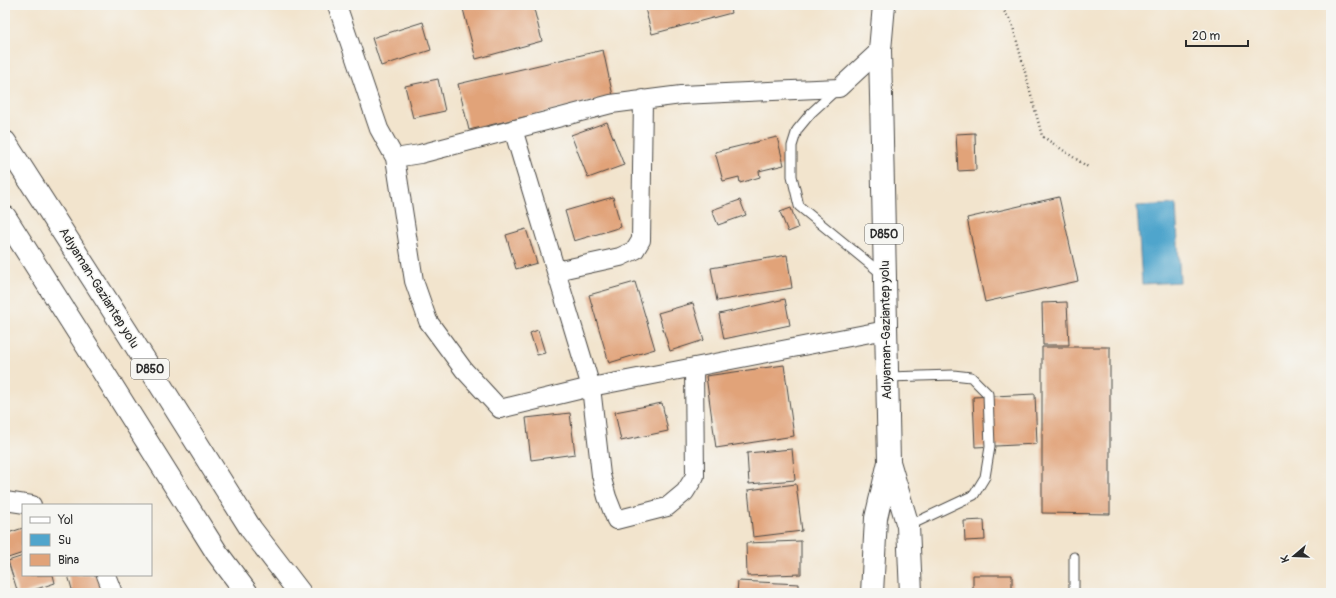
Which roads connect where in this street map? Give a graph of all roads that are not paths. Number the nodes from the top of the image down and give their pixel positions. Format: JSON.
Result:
{"nodes":[{"id":1,"x":337,"y":5,"type":"edge"},
{"id":2,"x":884,"y":5,"type":"edge"},
{"id":3,"x":880,"y":50,"type":"junction"},
{"id":4,"x":839,"y":88,"type":"junction"},
{"id":5,"x":643,"y":100,"type":"junction"},
{"id":6,"x":513,"y":129,"type":"junction"},
{"id":7,"x":5,"y":142,"type":"edge"},
{"id":8,"x":395,"y":158,"type":"junction"},
{"id":9,"x":5,"y":218,"type":"edge"},
{"id":10,"x":556,"y":271,"type":"junction"},
{"id":11,"x":885,"y":276,"type":"junction"},
{"id":12,"x":886,"y":330,"type":"junction"},
{"id":13,"x":694,"y":367,"type":"junction"},
{"id":14,"x":888,"y":377,"type":"junction"},
{"id":15,"x":591,"y":387,"type":"junction"},
{"id":16,"x":890,"y":462,"type":"junction"},
{"id":17,"x":5,"y":501,"type":"edge"},
{"id":18,"x":25,"y":504,"type":"edge"},
{"id":19,"x":908,"y":526,"type":"junction"},
{"id":20,"x":1074,"y":557,"type":"dead end"},
{"id":21,"x":106,"y":576,"type":"edge"},
{"id":22,"x":113,"y":593,"type":"edge"},
{"id":23,"x":247,"y":593,"type":"edge"},
{"id":24,"x":300,"y":593,"type":"edge"},
{"id":25,"x":872,"y":593,"type":"edge"},
{"id":26,"x":911,"y":593,"type":"edge"},
{"id":27,"x":1074,"y":593,"type":"edge"}],
"edges":[{"from":1,"to":8,"type":"street"},
{"from":2,"to":3,"type":"main road","name":"Adıyaman-Gaziantep yolu","number":"D850"},
{"from":3,"to":4,"type":"street"},
{"from":3,"to":11,"type":"main road","name":"Adıyaman-Gaziantep yolu","number":"D850"},
{"from":4,"to":5,"type":"street"},
{"from":4,"to":11,"type":"lane"},
{"from":5,"to":6,"type":"street"},
{"from":5,"to":10,"type":"street"},
{"from":6,"to":8,"type":"street"},
{"from":6,"to":10,"type":"street"},
{"from":7,"to":24,"type":"main road","name":"Adıyaman-Gaziantep yolu","number":"D850"},
{"from":8,"to":15,"type":"street"},
{"from":9,"to":23,"type":"main road"},
{"from":10,"to":15,"type":"street"},
{"from":11,"to":12,"type":"main road","name":"Adıyaman-Gaziantep yolu","number":"D850"},
{"from":12,"to":13,"type":"street"},
{"from":12,"to":14,"type":"main road","name":"Adıyaman-Gaziantep yolu","number":"D850"},
{"from":13,"to":15,"type":"street"},
{"from":13,"to":15,"type":"street"},
{"from":14,"to":16,"type":"main road","name":"Adıyaman-Gaziantep yolu","number":"D850"},
{"from":14,"to":19,"type":"lane"},
{"from":16,"to":19,"type":"main road"},
{"from":16,"to":25,"type":"main road"},
{"from":17,"to":18,"type":"street"},
{"from":19,"to":26,"type":"main road"},
{"from":20,"to":27,"type":"lane"},
{"from":21,"to":22,"type":"street"}]}
